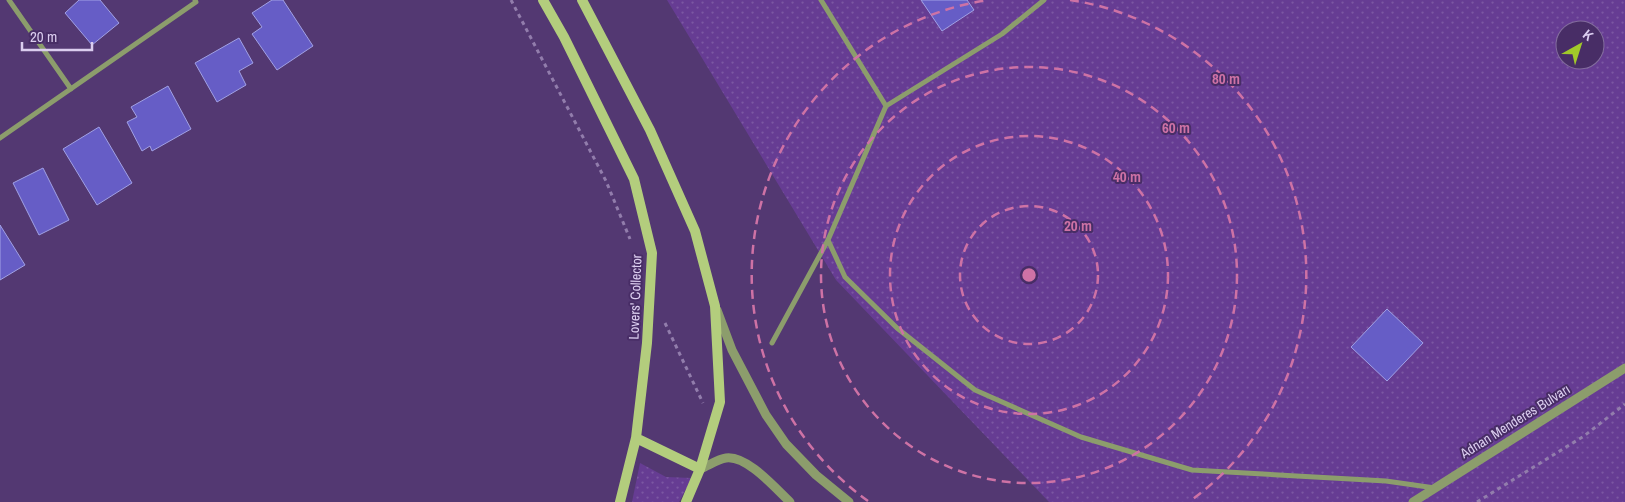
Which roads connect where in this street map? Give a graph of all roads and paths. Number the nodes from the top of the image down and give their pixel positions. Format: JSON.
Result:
{"nodes":[{"id":1,"x":9,"y":0,"type":"edge"},
{"id":2,"x":195,"y":0,"type":"edge"},
{"id":3,"x":543,"y":0,"type":"edge"},
{"id":4,"x":582,"y":0,"type":"edge"},
{"id":5,"x":822,"y":0,"type":"edge"},
{"id":6,"x":1044,"y":0,"type":"edge"},
{"id":7,"x":71,"y":89,"type":"junction"},
{"id":8,"x":886,"y":106,"type":"junction"},
{"id":9,"x":0,"y":138,"type":"edge"},
{"id":10,"x":828,"y":240,"type":"junction"},
{"id":11,"x":715,"y":306,"type":"junction"},
{"id":12,"x":772,"y":343,"type":"dead end"},
{"id":13,"x":1625,"y":368,"type":"edge"},
{"id":14,"x":1625,"y":404,"type":"edge"},
{"id":15,"x":636,"y":438,"type":"junction"},
{"id":16,"x":700,"y":469,"type":"junction"},
{"id":17,"x":1435,"y":488,"type":"junction"},
{"id":18,"x":1416,"y":501,"type":"edge"},
{"id":19,"x":620,"y":502,"type":"edge"},
{"id":20,"x":686,"y":502,"type":"edge"},
{"id":21,"x":790,"y":502,"type":"edge"},
{"id":22,"x":849,"y":502,"type":"edge"},
{"id":23,"x":1477,"y":502,"type":"edge"}],
"edges":[{"from":1,"to":7,"type":"street"},
{"from":2,"to":7,"type":"street"},
{"from":3,"to":15,"type":"main road","name":"Lovers' Collector"},
{"from":4,"to":11,"type":"main road"},
{"from":5,"to":8,"type":"street"},
{"from":6,"to":8,"type":"street"},
{"from":7,"to":9,"type":"street"},
{"from":8,"to":10,"type":"street"},
{"from":10,"to":12,"type":"street"},
{"from":10,"to":17,"type":"street"},
{"from":11,"to":16,"type":"main road"},
{"from":11,"to":22,"type":"street"},
{"from":13,"to":17,"type":"street","name":"Adnan Menderes Bulvarı"},
{"from":14,"to":23,"type":"path"},
{"from":15,"to":16,"type":"main road"},
{"from":15,"to":19,"type":"main road","name":"Lovers' Collector"},
{"from":16,"to":20,"type":"main road"},
{"from":16,"to":21,"type":"street"},
{"from":17,"to":18,"type":"street","name":"Adnan Menderes Bulvarı"}]}
